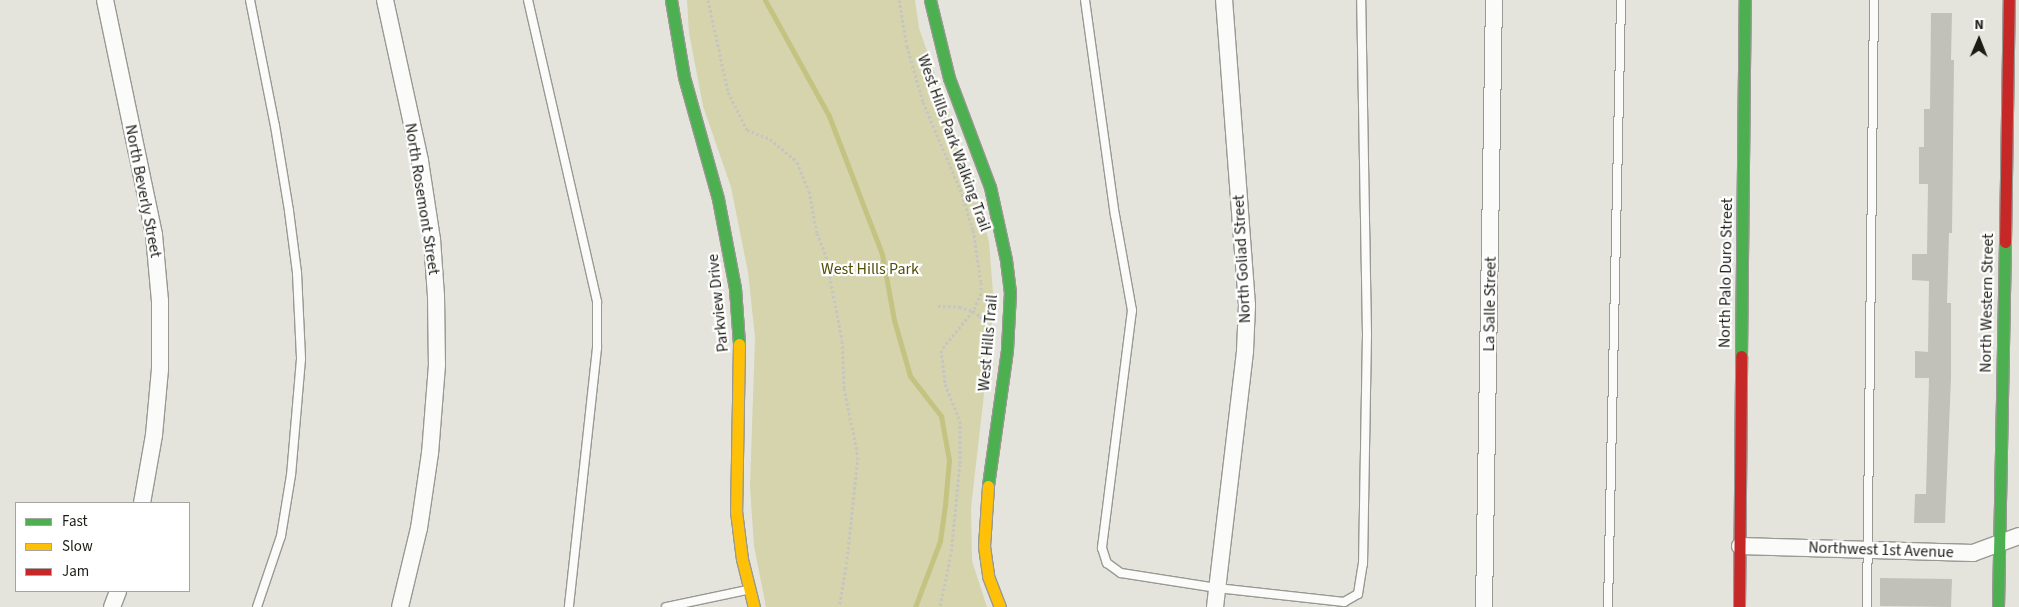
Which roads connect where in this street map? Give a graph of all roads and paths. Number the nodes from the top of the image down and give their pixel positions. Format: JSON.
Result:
{"nodes":[{"id":1,"x":105,"y":0,"type":"edge"},
{"id":2,"x":250,"y":0,"type":"edge"},
{"id":3,"x":385,"y":0,"type":"edge"},
{"id":4,"x":528,"y":0,"type":"edge"},
{"id":5,"x":671,"y":0,"type":"edge"},
{"id":6,"x":708,"y":0,"type":"edge"},
{"id":7,"x":899,"y":0,"type":"edge"},
{"id":8,"x":930,"y":0,"type":"edge"},
{"id":9,"x":1085,"y":0,"type":"edge"},
{"id":10,"x":1224,"y":0,"type":"edge"},
{"id":11,"x":1361,"y":0,"type":"edge"},
{"id":12,"x":1494,"y":0,"type":"edge"},
{"id":13,"x":1621,"y":0,"type":"edge"},
{"id":14,"x":1745,"y":0,"type":"edge"},
{"id":15,"x":1874,"y":0,"type":"edge"},
{"id":16,"x":2009,"y":0,"type":"edge"},
{"id":17,"x":2011,"y":251,"type":"edge"},
{"id":18,"x":938,"y":306,"type":"dead end"},
{"id":19,"x":972,"y":311,"type":"junction"},
{"id":20,"x":989,"y":331,"type":"dead end"},
{"id":21,"x":142,"y":502,"type":"edge"},
{"id":22,"x":2019,"y":536,"type":"edge"},
{"id":23,"x":1999,"y":543,"type":"junction"},
{"id":24,"x":1740,"y":546,"type":"junction"},
{"id":25,"x":1868,"y":550,"type":"junction"},
{"id":26,"x":1217,"y":588,"type":"junction"},
{"id":27,"x":750,"y":590,"type":"junction"},
{"id":28,"x":118,"y":592,"type":"edge"},
{"id":29,"x":112,"y":607,"type":"edge"},
{"id":30,"x":257,"y":607,"type":"edge"},
{"id":31,"x":400,"y":607,"type":"edge"},
{"id":32,"x":570,"y":607,"type":"edge"},
{"id":33,"x":666,"y":607,"type":"edge"},
{"id":34,"x":754,"y":607,"type":"edge"},
{"id":35,"x":839,"y":607,"type":"edge"},
{"id":36,"x":940,"y":607,"type":"edge"},
{"id":37,"x":1000,"y":607,"type":"edge"},
{"id":38,"x":1215,"y":607,"type":"edge"},
{"id":39,"x":1484,"y":607,"type":"edge"},
{"id":40,"x":1608,"y":607,"type":"edge"},
{"id":41,"x":1739,"y":607,"type":"edge"},
{"id":42,"x":1867,"y":607,"type":"edge"},
{"id":43,"x":1998,"y":607,"type":"edge"}],
"edges":[{"from":1,"to":21,"type":"street","name":"North Beverly Street"},
{"from":2,"to":30,"type":"lane"},
{"from":3,"to":31,"type":"street","name":"North Rosemont Street"},
{"from":4,"to":32,"type":"lane"},
{"from":5,"to":27,"type":"street","name":"Parkview Drive"},
{"from":6,"to":35,"type":"path"},
{"from":7,"to":19,"type":"path","name":"West Hills Park Walking Trail"},
{"from":8,"to":37,"type":"street","name":"West Hills Trail"},
{"from":9,"to":26,"type":"lane"},
{"from":10,"to":26,"type":"street","name":"North Goliad Street"},
{"from":11,"to":26,"type":"lane"},
{"from":12,"to":39,"type":"street","name":"La Salle Street"},
{"from":13,"to":40,"type":"lane"},
{"from":14,"to":24,"type":"street","name":"North Palo Duro Street"},
{"from":15,"to":25,"type":"lane"},
{"from":16,"to":17,"type":"street","name":"North Western Street"},
{"from":17,"to":23,"type":"street","name":"North Western Street"},
{"from":18,"to":19,"type":"path"},
{"from":19,"to":20,"type":"path"},
{"from":19,"to":36,"type":"path","name":"West Hills Park Walking Trail"},
{"from":22,"to":23,"type":"street","name":"Northwest 1st Avenue"},
{"from":23,"to":25,"type":"street","name":"Northwest 1st Avenue"},
{"from":23,"to":43,"type":"street","name":"North Western Street"},
{"from":24,"to":25,"type":"street","name":"Northwest 1st Avenue"},
{"from":24,"to":41,"type":"street","name":"North Palo Duro Street"},
{"from":25,"to":42,"type":"lane"},
{"from":26,"to":38,"type":"street","name":"North Goliad Street"},
{"from":27,"to":33,"type":"lane"},
{"from":27,"to":34,"type":"street","name":"Parkview Drive"},
{"from":28,"to":29,"type":"street"}]}
